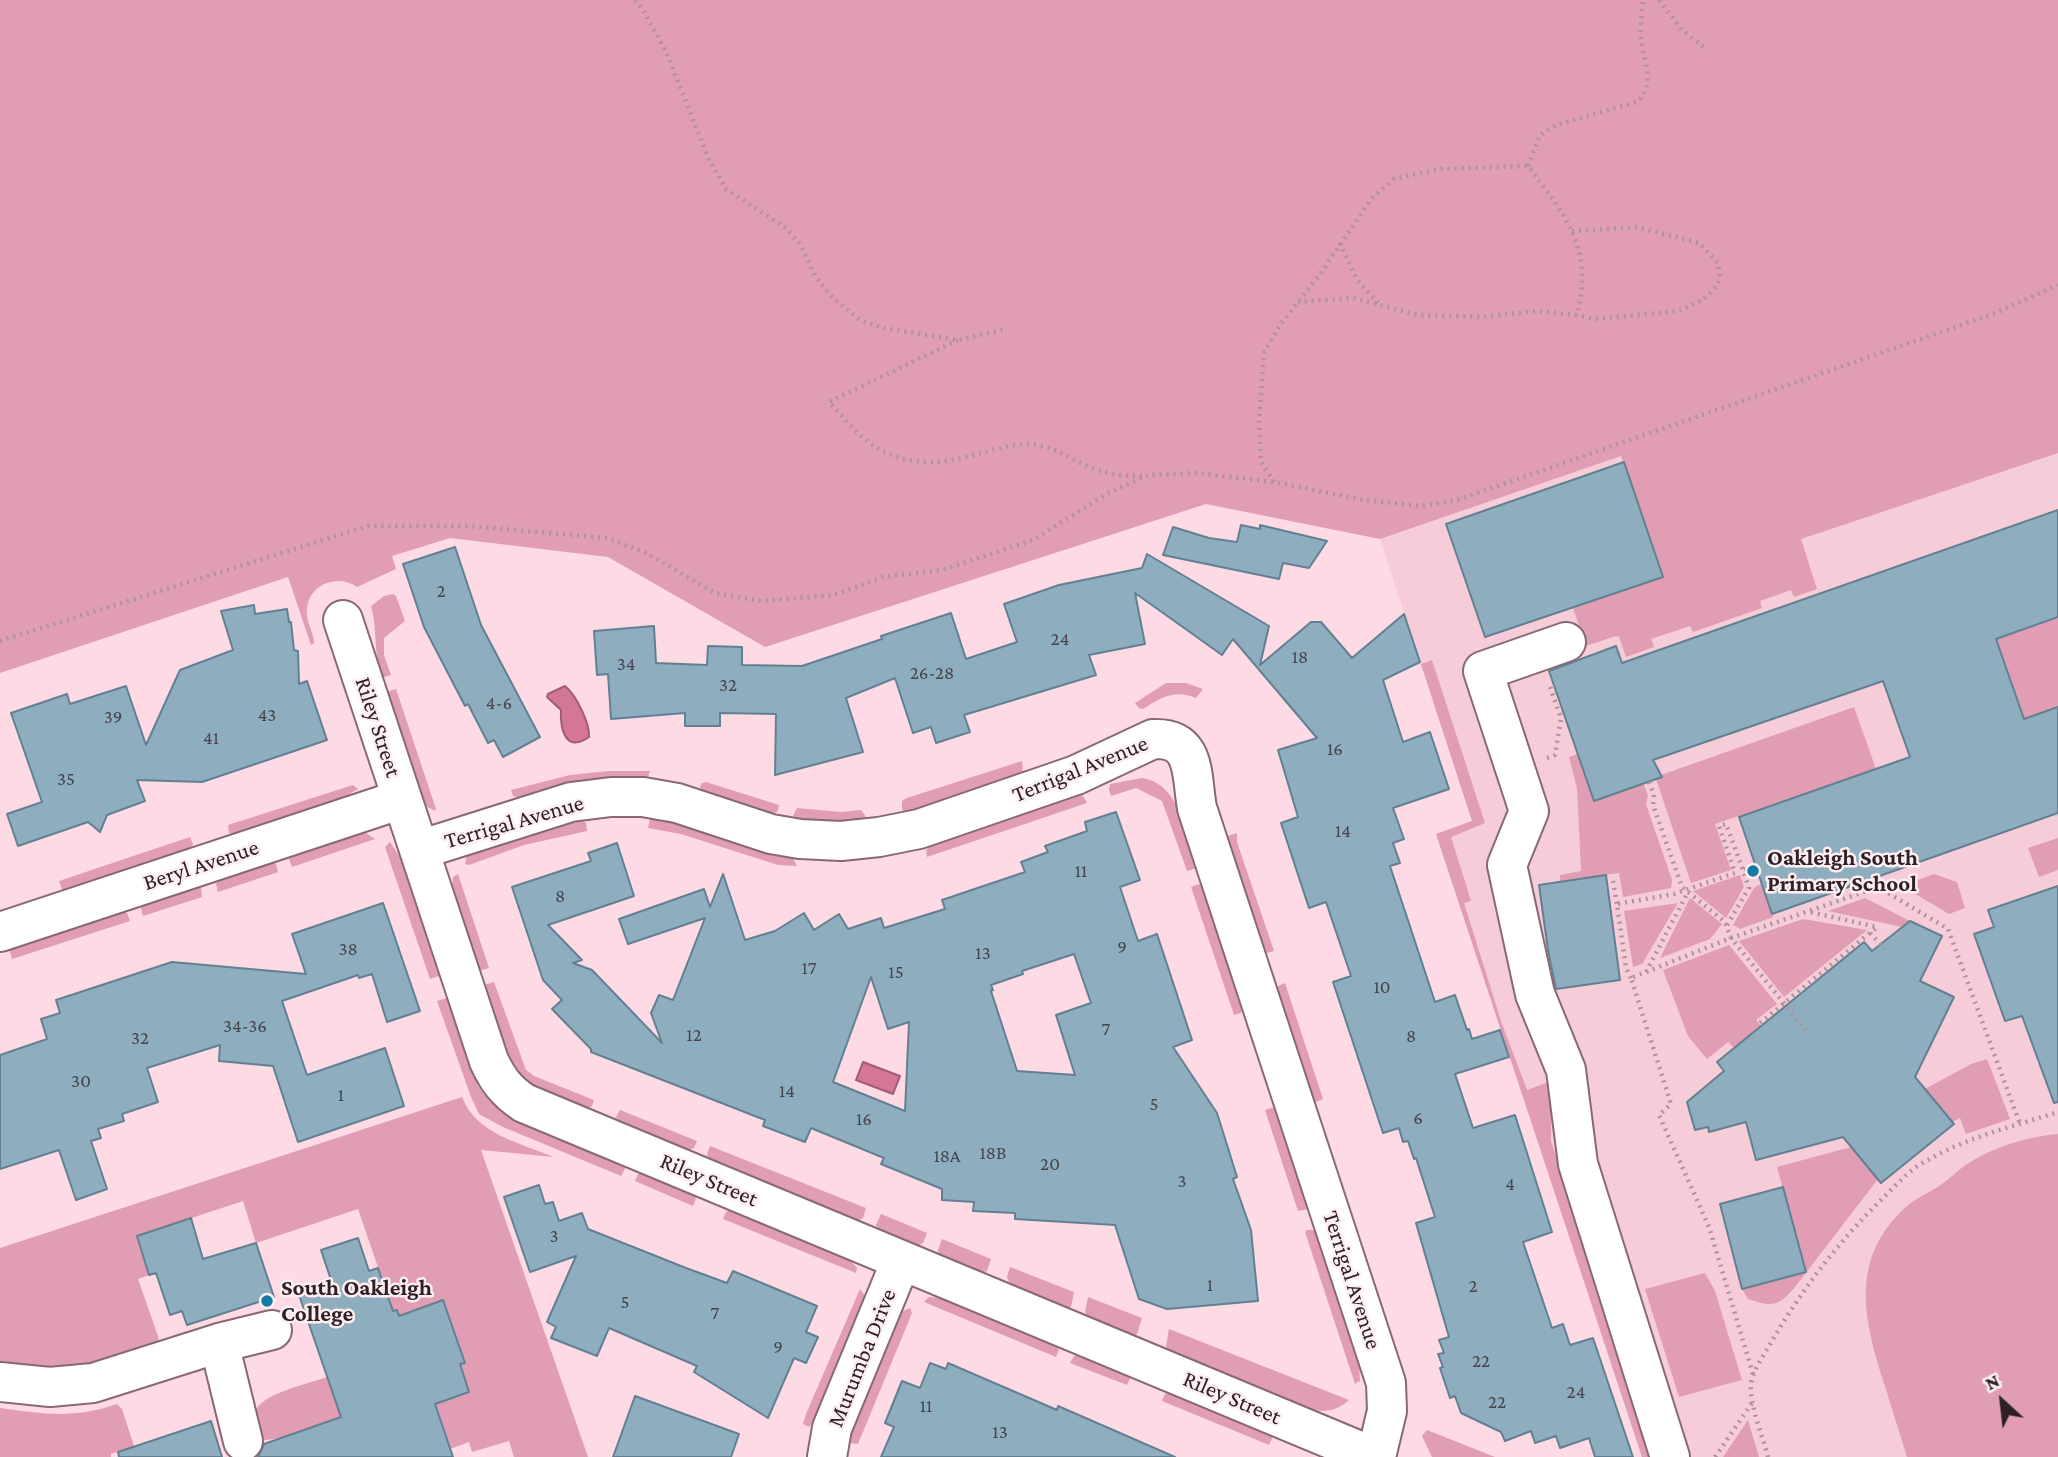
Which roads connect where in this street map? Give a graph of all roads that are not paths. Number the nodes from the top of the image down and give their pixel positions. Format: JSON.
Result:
{"nodes":[{"id":1,"x":343,"y":621,"type":"dead end"},
{"id":2,"x":1566,"y":642,"type":"dead end"},
{"id":3,"x":402,"y":799,"type":"junction"},
{"id":4,"x":419,"y":850,"type":"junction"},
{"id":5,"x":0,"y":932,"type":"edge"},
{"id":6,"x":901,"y":1261,"type":"junction"},
{"id":7,"x":272,"y":1330,"type":"dead end"},
{"id":8,"x":219,"y":1343,"type":"junction"},
{"id":9,"x":0,"y":1382,"type":"edge"},
{"id":10,"x":243,"y":1441,"type":"dead end"},
{"id":11,"x":827,"y":1457,"type":"edge"},
{"id":12,"x":1375,"y":1457,"type":"edge"},
{"id":13,"x":1671,"y":1457,"type":"edge"}],
"edges":[{"from":1,"to":3,"type":"street","name":"Riley Street"},
{"from":2,"to":13,"type":"street"},
{"from":3,"to":4,"type":"street","name":"Riley Street"},
{"from":3,"to":5,"type":"street","name":"Beryl Avenue"},
{"from":4,"to":6,"type":"street","name":"Riley Street"},
{"from":4,"to":12,"type":"street","name":"Terrigal Avenue"},
{"from":6,"to":11,"type":"street","name":"Murumba Drive"},
{"from":6,"to":12,"type":"street","name":"Riley Street"},
{"from":7,"to":8,"type":"street"},
{"from":8,"to":9,"type":"street"},
{"from":8,"to":10,"type":"street"}]}
